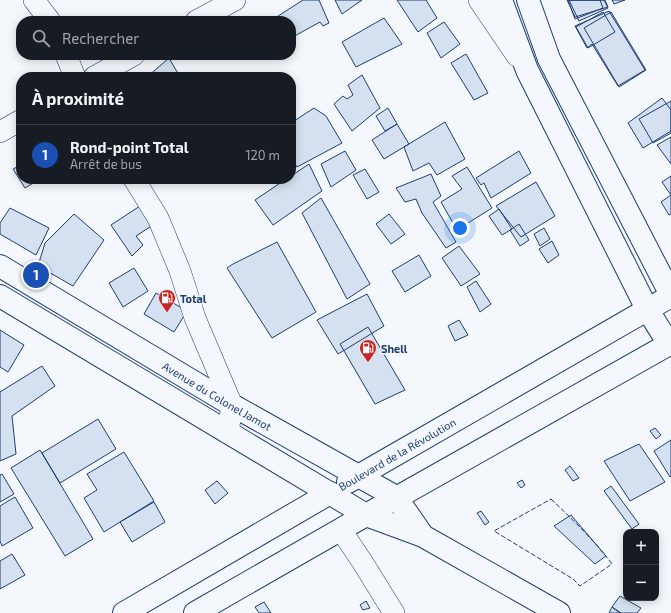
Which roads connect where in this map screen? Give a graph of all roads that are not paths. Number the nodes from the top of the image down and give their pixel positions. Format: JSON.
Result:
{"nodes":[{"id":1,"x":34,"y":0,"type":"edge"},
{"id":2,"x":235,"y":0,"type":"edge"},
{"id":3,"x":479,"y":0,"type":"edge"},
{"id":4,"x":501,"y":0,"type":"edge"},
{"id":5,"x":528,"y":0,"type":"edge"},
{"id":6,"x":46,"y":16,"type":"edge"},
{"id":7,"x":205,"y":16,"type":"edge"},
{"id":8,"x":68,"y":60,"type":"edge"},
{"id":9,"x":125,"y":60,"type":"edge"},
{"id":10,"x":527,"y":70,"type":"junction"},
{"id":11,"x":72,"y":72,"type":"edge"},
{"id":12,"x":103,"y":72,"type":"edge"},
{"id":13,"x":16,"y":123,"type":"edge"},
{"id":14,"x":0,"y":132,"type":"edge"},
{"id":15,"x":137,"y":184,"type":"edge"},
{"id":16,"x":0,"y":266,"type":"edge"},
{"id":17,"x":671,"y":295,"type":"edge"},
{"id":18,"x":0,"y":296,"type":"edge"},
{"id":19,"x":647,"y":309,"type":"junction"},
{"id":20,"x":670,"y":344,"type":"edge"},
{"id":21,"x":232,"y":405,"type":"junction"},
{"id":22,"x":228,"y":433,"type":"junction"},
{"id":23,"x":358,"y":476,"type":"junction"},
{"id":24,"x":330,"y":493,"type":"junction"},
{"id":25,"x":396,"y":497,"type":"junction"},
{"id":26,"x":366,"y":515,"type":"junction"},
{"id":27,"x":340,"y":530,"type":"junction"},
{"id":28,"x":423,"y":536,"type":"junction"},
{"id":29,"x":124,"y":613,"type":"edge"},
{"id":30,"x":195,"y":613,"type":"edge"},
{"id":31,"x":394,"y":613,"type":"edge"},
{"id":32,"x":559,"y":613,"type":"edge"}],
"edges":[{"from":1,"to":6,"type":"street"},
{"from":2,"to":7,"type":"street"},
{"from":3,"to":10,"type":"street"},
{"from":4,"to":10,"type":"main road"},
{"from":5,"to":17,"type":"main road"},
{"from":8,"to":11,"type":"street"},
{"from":9,"to":12,"type":"street"},
{"from":10,"to":19,"type":"main road"},
{"from":13,"to":14,"type":"street"},
{"from":15,"to":21,"type":"street"},
{"from":16,"to":21,"type":"main road","name":"Avenue du Colonel Jamot"},
{"from":17,"to":19,"type":"main road","name":"Boulevard de la Révolution"},
{"from":18,"to":22,"type":"main road","name":"Avenue du Colonel Jamot"},
{"from":19,"to":20,"type":"main road"},
{"from":19,"to":23,"type":"main road","name":"Boulevard de la Révolution"},
{"from":20,"to":25,"type":"main road"},
{"from":21,"to":22,"type":"street"},
{"from":21,"to":23,"type":"main road","name":"Avenue du Colonel Jamot"},
{"from":22,"to":24,"type":"main road","name":"Avenue du Colonel Jamot"},
{"from":23,"to":24,"type":"main road","name":"Boulevard de la Révolution"},
{"from":23,"to":25,"type":"main road","name":"Avenue du Colonel Jamot"},
{"from":24,"to":26,"type":"main road","name":"Avenue du Colonel Jamot"},
{"from":24,"to":29,"type":"main road","name":"Boulevard de la Révolution"},
{"from":25,"to":26,"type":"main road"},
{"from":25,"to":28,"type":"main road","name":"Avenue du Colonel Jamot"},
{"from":26,"to":27,"type":"main road"},
{"from":26,"to":28,"type":"main road","name":"Avenue du Colonel Jamot"},
{"from":27,"to":30,"type":"main road"},
{"from":27,"to":31,"type":"street"},
{"from":28,"to":32,"type":"main road","name":"Avenue du Colonel Jamot"}]}
